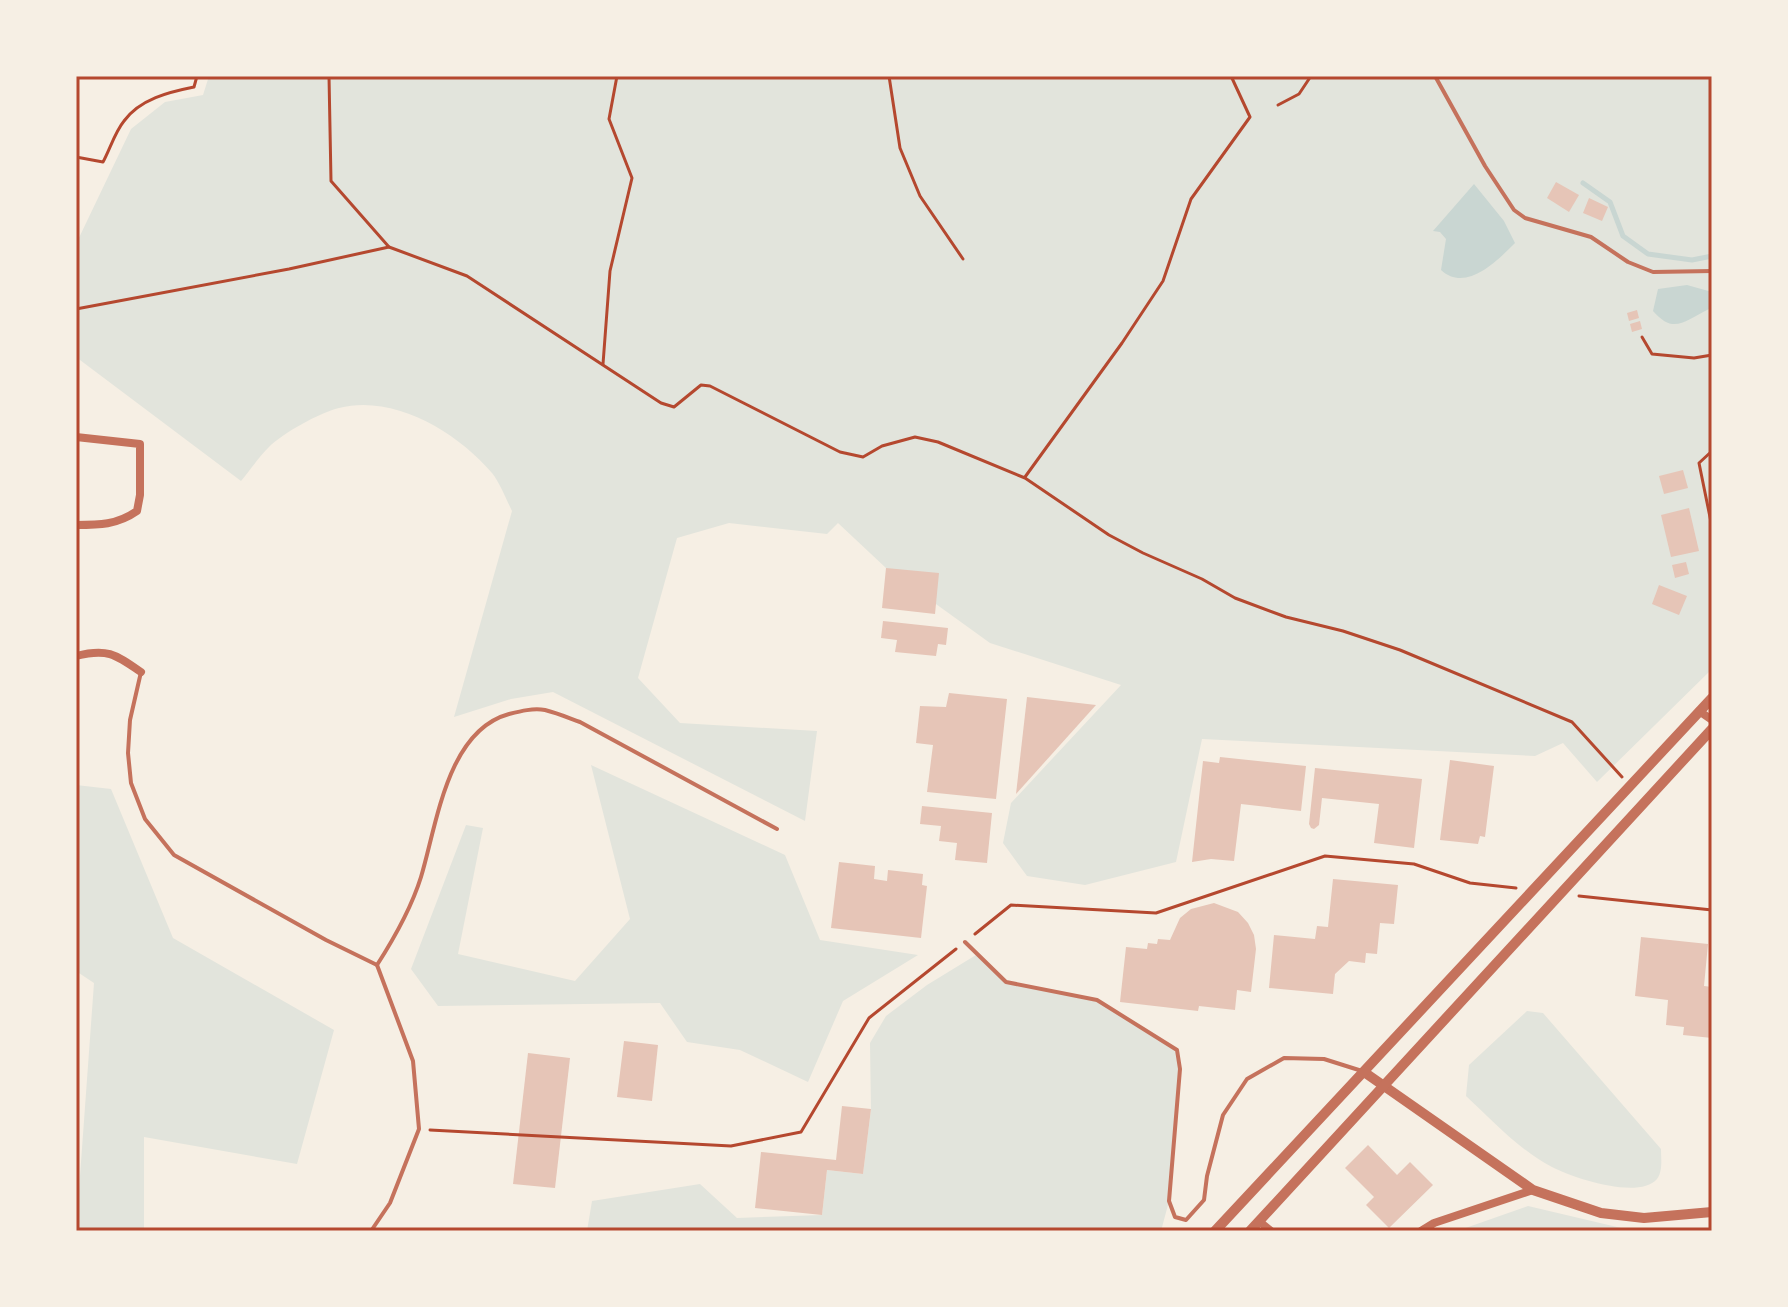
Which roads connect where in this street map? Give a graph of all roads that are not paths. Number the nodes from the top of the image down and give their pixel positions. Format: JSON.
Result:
{"nodes":[{"id":1,"x":1435,"y":76,"type":"edge"},
{"id":2,"x":1712,"y":271,"type":"edge"},
{"id":3,"x":76,"y":437,"type":"edge"},
{"id":4,"x":76,"y":525,"type":"edge"},
{"id":5,"x":76,"y":656,"type":"edge"},
{"id":6,"x":141,"y":672,"type":"joint"},
{"id":7,"x":1712,"y":698,"type":"edge"},
{"id":8,"x":1699,"y":711,"type":"junction"},
{"id":9,"x":1712,"y":720,"type":"edge"},
{"id":10,"x":1712,"y":729,"type":"edge"},
{"id":11,"x":777,"y":829,"type":"dead end"},
{"id":12,"x":965,"y":942,"type":"road end"},
{"id":13,"x":377,"y":965,"type":"junction"},
{"id":14,"x":1364,"y":1072,"type":"junction"},
{"id":15,"x":1383,"y":1084,"type":"junction"},
{"id":16,"x":1533,"y":1190,"type":"junction"},
{"id":17,"x":1712,"y":1212,"type":"edge"},
{"id":18,"x":1260,"y":1222,"type":"junction"},
{"id":19,"x":371,"y":1231,"type":"edge"},
{"id":20,"x":1215,"y":1231,"type":"edge"},
{"id":21,"x":1250,"y":1231,"type":"edge"},
{"id":22,"x":1271,"y":1231,"type":"edge"},
{"id":23,"x":1421,"y":1231,"type":"edge"}],
"edges":[{"from":1,"to":2,"type":"lane"},
{"from":3,"to":4,"type":"street"},
{"from":5,"to":6,"type":"street"},
{"from":6,"to":13,"type":"lane"},
{"from":7,"to":8,"type":"street"},
{"from":8,"to":9,"type":"street"},
{"from":8,"to":14,"type":"street"},
{"from":10,"to":15,"type":"street"},
{"from":11,"to":13,"type":"lane"},
{"from":12,"to":14,"type":"lane"},
{"from":13,"to":19,"type":"lane"},
{"from":14,"to":15,"type":"street"},
{"from":14,"to":20,"type":"street"},
{"from":15,"to":16,"type":"street"},
{"from":15,"to":18,"type":"street"},
{"from":16,"to":17,"type":"street"},
{"from":16,"to":23,"type":"street"},
{"from":18,"to":21,"type":"street"},
{"from":18,"to":22,"type":"street"}]}
